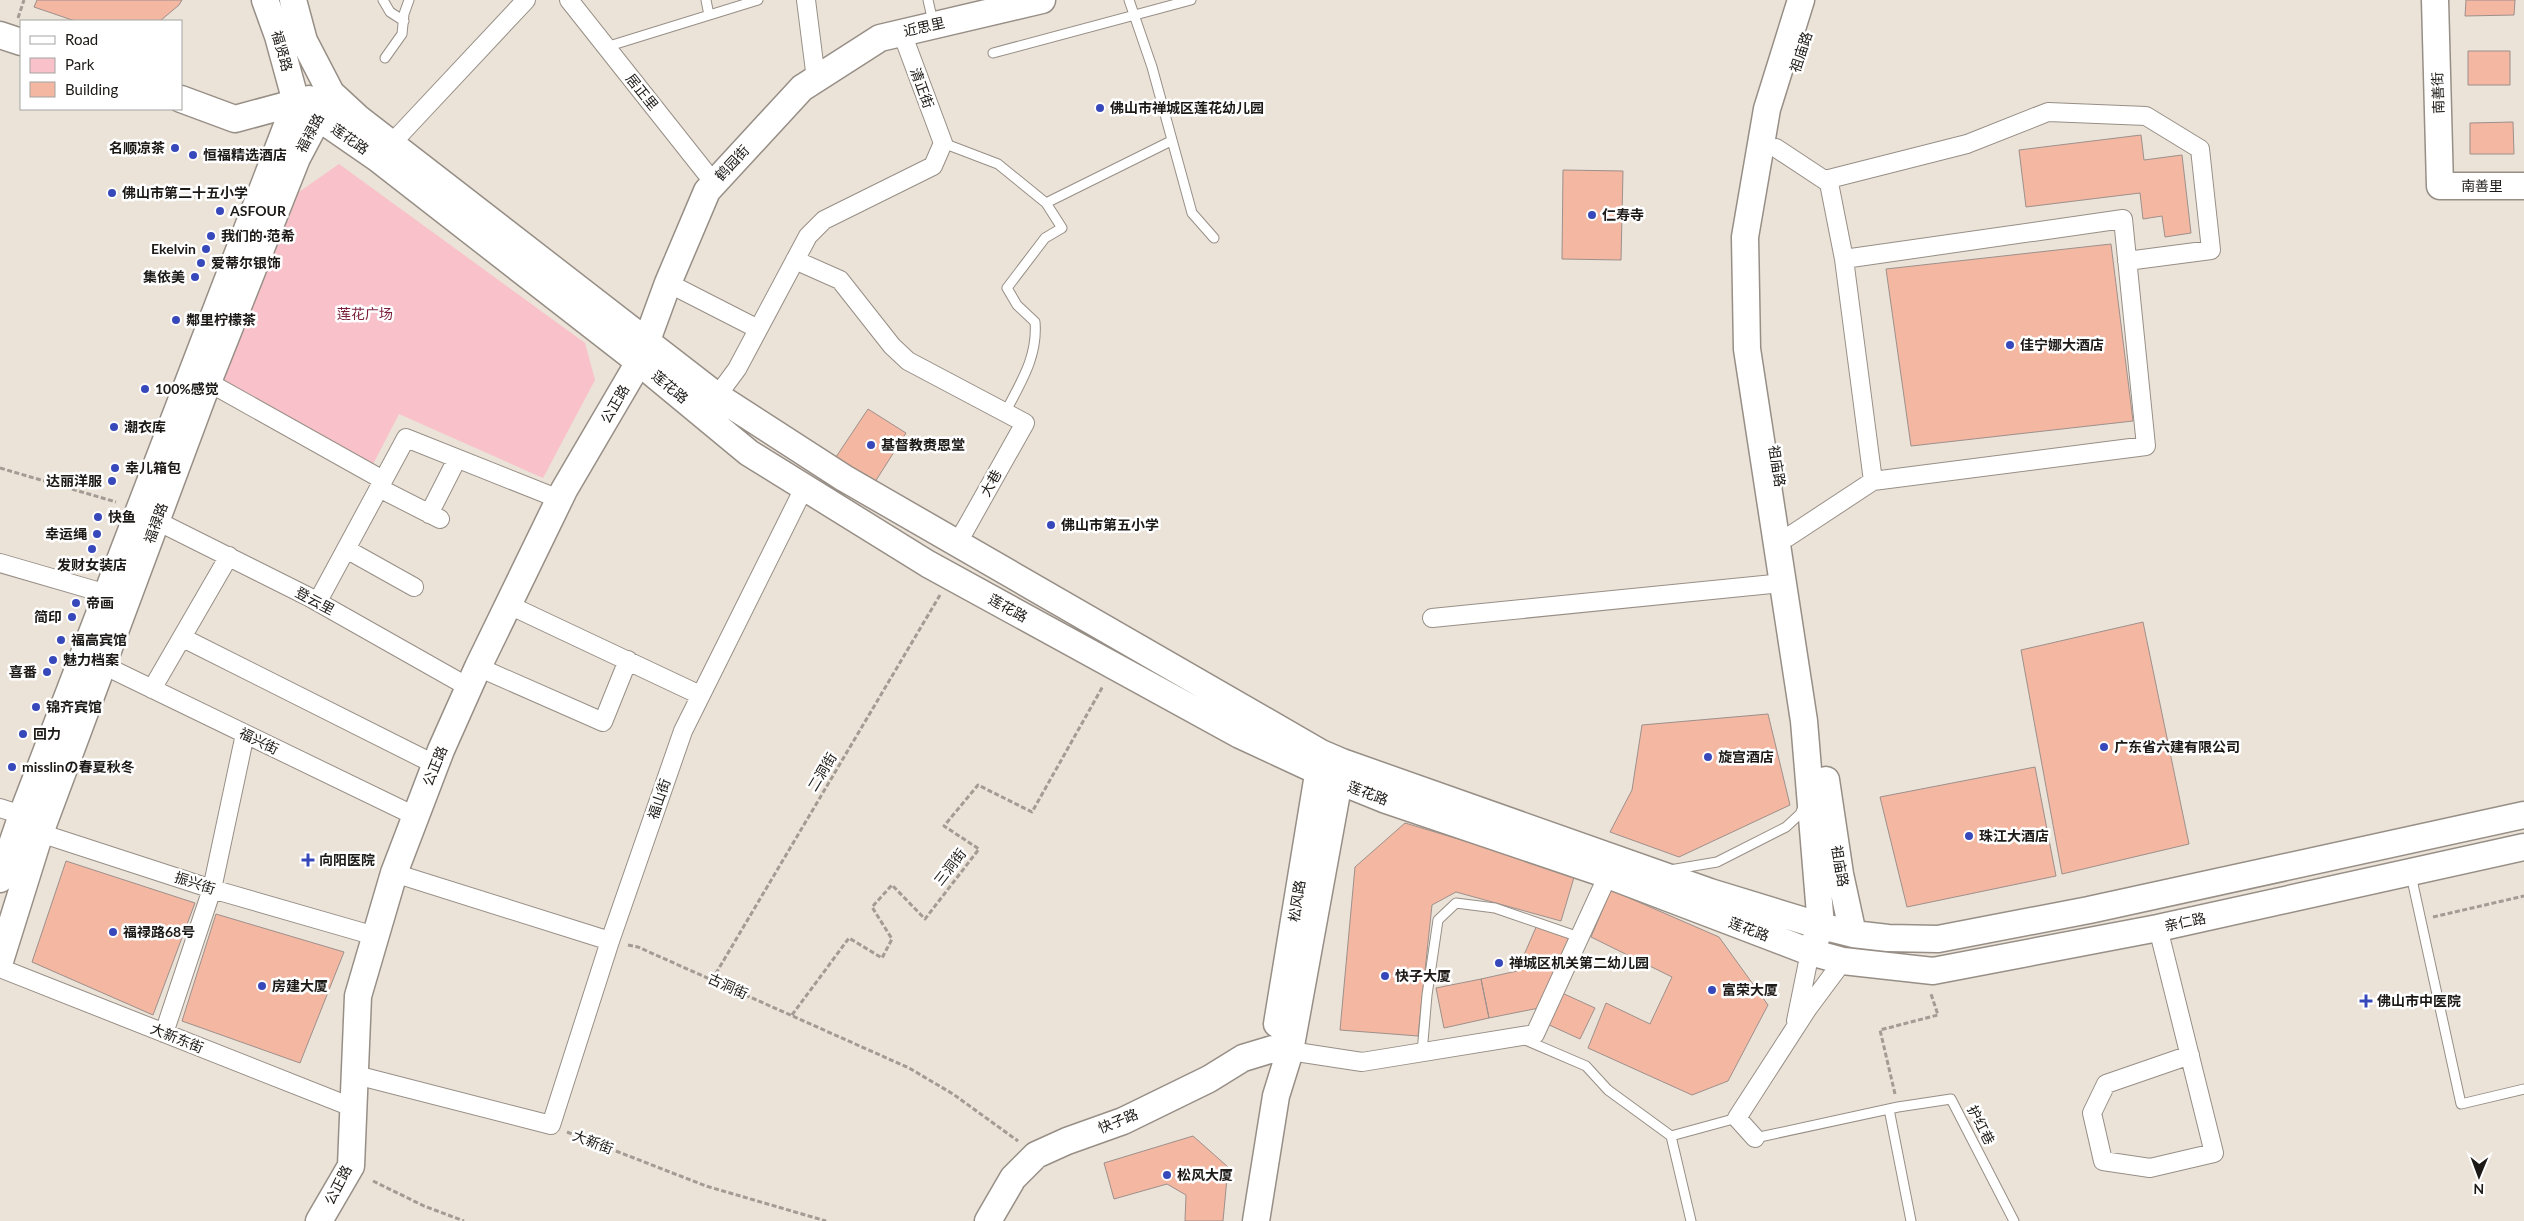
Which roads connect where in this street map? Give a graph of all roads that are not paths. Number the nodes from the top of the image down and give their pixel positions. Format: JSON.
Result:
{"nodes":[{"id":1,"x":265,"y":0,"type":"edge"},
{"id":2,"x":293,"y":0,"type":"edge"},
{"id":3,"x":382,"y":0,"type":"edge"},
{"id":4,"x":409,"y":0,"type":"edge"},
{"id":5,"x":526,"y":0,"type":"edge"},
{"id":6,"x":570,"y":0,"type":"edge"},
{"id":7,"x":706,"y":0,"type":"edge"},
{"id":8,"x":758,"y":0,"type":"edge"},
{"id":9,"x":806,"y":0,"type":"edge"},
{"id":10,"x":928,"y":0,"type":"edge"},
{"id":11,"x":1042,"y":0,"type":"edge"},
{"id":12,"x":1129,"y":0,"type":"edge"},
{"id":13,"x":1191,"y":0,"type":"edge"},
{"id":14,"x":1801,"y":0,"type":"edge"},
{"id":15,"x":1818,"y":0,"type":"edge"},
{"id":16,"x":2435,"y":0,"type":"edge"},
{"id":17,"x":710,"y":15,"type":"junction"},
{"id":18,"x":1134,"y":16,"type":"junction"},
{"id":19,"x":404,"y":21,"type":"junction"},
{"id":20,"x":934,"y":25,"type":"junction"},
{"id":21,"x":902,"y":33,"type":"junction"},
{"id":22,"x":0,"y":35,"type":"edge"},
{"id":23,"x":20,"y":42,"type":"edge"},
{"id":24,"x":606,"y":47,"type":"junction"},
{"id":25,"x":993,"y":53,"type":"dead end"},
{"id":26,"x":385,"y":58,"type":"dead end"},
{"id":27,"x":816,"y":79,"type":"junction"},
{"id":28,"x":331,"y":93,"type":"junction"},
{"id":29,"x":182,"y":100,"type":"edge"},
{"id":30,"x":296,"y":102,"type":"junction"},
{"id":31,"x":319,"y":117,"type":"junction"},
{"id":32,"x":1171,"y":141,"type":"junction"},
{"id":33,"x":392,"y":143,"type":"junction"},
{"id":34,"x":943,"y":143,"type":"junction"},
{"id":35,"x":1776,"y":148,"type":"junction"},
{"id":36,"x":1825,"y":180,"type":"junction"},
{"id":37,"x":714,"y":183,"type":"junction"},
{"id":38,"x":2440,"y":186,"type":"joint"},
{"id":39,"x":2524,"y":186,"type":"edge"},
{"id":40,"x":1046,"y":203,"type":"junction"},
{"id":41,"x":1214,"y":238,"type":"dead end"},
{"id":42,"x":1844,"y":259,"type":"junction"},
{"id":43,"x":795,"y":260,"type":"junction"},
{"id":44,"x":2127,"y":261,"type":"junction"},
{"id":45,"x":668,"y":283,"type":"junction"},
{"id":46,"x":758,"y":330,"type":"junction"},
{"id":47,"x":643,"y":351,"type":"junction"},
{"id":48,"x":208,"y":382,"type":"junction"},
{"id":49,"x":717,"y":396,"type":"junction"},
{"id":50,"x":1006,"y":411,"type":"junction"},
{"id":51,"x":457,"y":459,"type":"junction"},
{"id":52,"x":1873,"y":481,"type":"junction"},
{"id":53,"x":381,"y":484,"type":"junction"},
{"id":54,"x":804,"y":488,"type":"junction"},
{"id":55,"x":560,"y":499,"type":"junction"},
{"id":56,"x":157,"y":520,"type":"junction"},
{"id":57,"x":1788,"y":537,"type":"junction"},
{"id":58,"x":957,"y":544,"type":"junction"},
{"id":59,"x":346,"y":549,"type":"junction"},
{"id":60,"x":229,"y":556,"type":"junction"},
{"id":61,"x":0,"y":563,"type":"edge"},
{"id":62,"x":1783,"y":583,"type":"junction"},
{"id":63,"x":414,"y":587,"type":"dead end"},
{"id":64,"x":107,"y":594,"type":"junction"},
{"id":65,"x":318,"y":601,"type":"junction"},
{"id":66,"x":509,"y":605,"type":"junction"},
{"id":67,"x":1432,"y":618,"type":"dead end"},
{"id":68,"x":183,"y":638,"type":"junction"},
{"id":69,"x":628,"y":660,"type":"junction"},
{"id":70,"x":103,"y":665,"type":"junction"},
{"id":71,"x":474,"y":678,"type":"junction"},
{"id":72,"x":152,"y":689,"type":"junction"},
{"id":73,"x":700,"y":695,"type":"junction"},
{"id":74,"x":245,"y":734,"type":"junction"},
{"id":75,"x":436,"y":765,"type":"junction"},
{"id":76,"x":1330,"y":767,"type":"junction"},
{"id":77,"x":1811,"y":791,"type":"junction"},
{"id":78,"x":11,"y":812,"type":"edge"},
{"id":79,"x":2524,"y":815,"type":"edge"},
{"id":80,"x":416,"y":816,"type":"junction"},
{"id":81,"x":40,"y":833,"type":"junction"},
{"id":82,"x":2524,"y":847,"type":"edge"},
{"id":83,"x":394,"y":872,"type":"junction"},
{"id":84,"x":2410,"y":872,"type":"junction"},
{"id":85,"x":1655,"y":873,"type":"junction"},
{"id":86,"x":1608,"y":875,"type":"junction"},
{"id":87,"x":0,"y":879,"type":"edge"},
{"id":88,"x":212,"y":889,"type":"junction"},
{"id":89,"x":1821,"y":926,"type":"junction"},
{"id":90,"x":2158,"y":928,"type":"junction"},
{"id":91,"x":1853,"y":934,"type":"junction"},
{"id":92,"x":375,"y":936,"type":"junction"},
{"id":93,"x":1579,"y":937,"type":"junction"},
{"id":94,"x":610,"y":941,"type":"junction"},
{"id":95,"x":1810,"y":952,"type":"junction"},
{"id":96,"x":0,"y":961,"type":"edge"},
{"id":97,"x":1844,"y":961,"type":"junction"},
{"id":98,"x":0,"y":968,"type":"edge"},
{"id":99,"x":1795,"y":1029,"type":"junction"},
{"id":100,"x":164,"y":1033,"type":"junction"},
{"id":101,"x":1518,"y":1038,"type":"junction"},
{"id":102,"x":1282,"y":1050,"type":"junction"},
{"id":103,"x":1422,"y":1054,"type":"junction"},
{"id":104,"x":2190,"y":1055,"type":"junction"},
{"id":105,"x":356,"y":1075,"type":"junction"},
{"id":106,"x":2524,"y":1089,"type":"edge"},
{"id":107,"x":354,"y":1108,"type":"junction"},
{"id":108,"x":1893,"y":1108,"type":"junction"},
{"id":109,"x":1737,"y":1118,"type":"junction"},
{"id":110,"x":1671,"y":1136,"type":"junction"},
{"id":111,"x":1755,"y":1138,"type":"joint"},
{"id":112,"x":319,"y":1221,"type":"edge"},
{"id":113,"x":988,"y":1221,"type":"edge"},
{"id":114,"x":1256,"y":1221,"type":"edge"},
{"id":115,"x":1691,"y":1221,"type":"edge"},
{"id":116,"x":1911,"y":1221,"type":"edge"},
{"id":117,"x":2014,"y":1221,"type":"edge"}],
"edges":[{"from":1,"to":30,"type":"main road","name":"福贤路"},
{"from":2,"to":28,"type":"main road","name":"福贤路"},
{"from":3,"to":19,"type":"lane"},
{"from":4,"to":19,"type":"lane"},
{"from":5,"to":33,"type":"street"},
{"from":6,"to":24,"type":"street","name":"居正里"},
{"from":7,"to":17,"type":"lane"},
{"from":8,"to":17,"type":"lane"},
{"from":9,"to":27,"type":"street"},
{"from":10,"to":20,"type":"lane"},
{"from":11,"to":20,"type":"main road","name":"近思里"},
{"from":12,"to":18,"type":"lane"},
{"from":13,"to":18,"type":"lane"},
{"from":14,"to":62,"type":"main road","name":"祖庙路"},
{"from":15,"to":35,"type":"main road","name":"祖庙路"},
{"from":16,"to":38,"type":"main road","name":"南善街"},
{"from":17,"to":24,"type":"lane"},
{"from":18,"to":25,"type":"lane"},
{"from":18,"to":32,"type":"lane"},
{"from":19,"to":26,"type":"lane"},
{"from":20,"to":21,"type":"main road","name":"近思里"},
{"from":21,"to":27,"type":"main road","name":"近思里"},
{"from":21,"to":34,"type":"street","name":"清正街"},
{"from":22,"to":23,"type":"main road"},
{"from":24,"to":37,"type":"street","name":"居正里"},
{"from":27,"to":37,"type":"main road","name":"鹤园街"},
{"from":28,"to":30,"type":"main road"},
{"from":28,"to":31,"type":"main road","name":"福禄路"},
{"from":28,"to":33,"type":"main road","name":"莲花路"},
{"from":29,"to":30,"type":"main road"},
{"from":30,"to":31,"type":"main road","name":"莲花路"},
{"from":30,"to":64,"type":"main road","name":"福禄路"},
{"from":31,"to":47,"type":"main road","name":"莲花路"},
{"from":31,"to":48,"type":"main road","name":"福禄路"},
{"from":32,"to":40,"type":"lane"},
{"from":32,"to":41,"type":"lane"},
{"from":33,"to":47,"type":"main road","name":"莲花路"},
{"from":34,"to":40,"type":"lane"},
{"from":34,"to":43,"type":"street"},
{"from":35,"to":36,"type":"street"},
{"from":35,"to":57,"type":"main road","name":"祖庙路"},
{"from":36,"to":42,"type":"street"},
{"from":36,"to":44,"type":"street"},
{"from":37,"to":45,"type":"main road","name":"鹤园街"},
{"from":38,"to":39,"type":"main road","name":"南善里"},
{"from":40,"to":50,"type":"lane"},
{"from":42,"to":44,"type":"street"},
{"from":42,"to":52,"type":"street"},
{"from":43,"to":46,"type":"street"},
{"from":43,"to":50,"type":"street"},
{"from":44,"to":52,"type":"street"},
{"from":45,"to":46,"type":"street"},
{"from":45,"to":47,"type":"main road","name":"鹤园街"},
{"from":46,"to":49,"type":"street"},
{"from":47,"to":49,"type":"main road","name":"莲花路"},
{"from":47,"to":54,"type":"main road","name":"莲花路"},
{"from":47,"to":55,"type":"main road","name":"公正路"},
{"from":48,"to":53,"type":"street"},
{"from":48,"to":56,"type":"main road","name":"福禄路"},
{"from":49,"to":58,"type":"main road","name":"莲花路"},
{"from":50,"to":58,"type":"street","name":"大巷"},
{"from":51,"to":53,"type":"street"},
{"from":51,"to":53,"type":"street"},
{"from":51,"to":55,"type":"street"},
{"from":52,"to":57,"type":"street"},
{"from":53,"to":59,"type":"street"},
{"from":54,"to":73,"type":"street","name":"福山街"},
{"from":54,"to":76,"type":"main road","name":"莲花路"},
{"from":55,"to":66,"type":"main road","name":"公正路"},
{"from":56,"to":60,"type":"street","name":"登云里"},
{"from":56,"to":70,"type":"main road","name":"福禄路"},
{"from":57,"to":91,"type":"main road","name":"祖庙路"},
{"from":58,"to":76,"type":"main road","name":"莲花路"},
{"from":59,"to":63,"type":"street"},
{"from":59,"to":65,"type":"street"},
{"from":60,"to":65,"type":"street","name":"登云里"},
{"from":60,"to":68,"type":"street"},
{"from":61,"to":64,"type":"street"},
{"from":62,"to":67,"type":"street"},
{"from":62,"to":77,"type":"main road","name":"祖庙路"},
{"from":64,"to":78,"type":"main road","name":"福禄路"},
{"from":65,"to":71,"type":"street","name":"登云里"},
{"from":66,"to":69,"type":"street"},
{"from":66,"to":71,"type":"main road","name":"公正路"},
{"from":68,"to":72,"type":"street"},
{"from":68,"to":75,"type":"street"},
{"from":69,"to":71,"type":"street","name":"登云里"},
{"from":69,"to":73,"type":"street"},
{"from":70,"to":72,"type":"street","name":"福兴街"},
{"from":70,"to":81,"type":"main road","name":"福禄路"},
{"from":71,"to":75,"type":"main road","name":"公正路"},
{"from":72,"to":74,"type":"street","name":"福兴街"},
{"from":73,"to":94,"type":"street","name":"福山街"},
{"from":74,"to":80,"type":"street","name":"福兴街"},
{"from":74,"to":88,"type":"street"},
{"from":75,"to":80,"type":"main road","name":"公正路"},
{"from":76,"to":85,"type":"main road","name":"莲花路"},
{"from":76,"to":86,"type":"main road","name":"莲花路"},
{"from":76,"to":102,"type":"main road","name":"松风路"},
{"from":77,"to":85,"type":"lane"},
{"from":77,"to":89,"type":"main road","name":"祖庙路"},
{"from":78,"to":81,"type":"street","name":"振兴街"},
{"from":78,"to":87,"type":"main road","name":"福禄路"},
{"from":79,"to":91,"type":"main road"},
{"from":80,"to":83,"type":"main road","name":"公正路"},
{"from":81,"to":88,"type":"street","name":"振兴街"},
{"from":81,"to":96,"type":"main road","name":"福禄路"},
{"from":82,"to":84,"type":"main road","name":"亲仁路"},
{"from":83,"to":92,"type":"main road","name":"公正路"},
{"from":83,"to":94,"type":"street"},
{"from":84,"to":90,"type":"main road","name":"亲仁路"},
{"from":84,"to":106,"type":"lane"},
{"from":85,"to":89,"type":"main road","name":"莲花路"},
{"from":86,"to":93,"type":"street"},
{"from":86,"to":95,"type":"main road","name":"莲花路"},
{"from":88,"to":92,"type":"street","name":"振兴街"},
{"from":88,"to":100,"type":"street"},
{"from":89,"to":91,"type":"main road","name":"莲花路"},
{"from":89,"to":95,"type":"main road"},
{"from":90,"to":97,"type":"main road","name":"亲仁路"},
{"from":90,"to":104,"type":"street"},
{"from":91,"to":97,"type":"main road"},
{"from":92,"to":105,"type":"main road","name":"公正路"},
{"from":93,"to":101,"type":"street"},
{"from":93,"to":103,"type":"lane"},
{"from":94,"to":105,"type":"street","name":"福山街"},
{"from":95,"to":97,"type":"main road","name":"莲花路"},
{"from":95,"to":99,"type":"street"},
{"from":97,"to":99,"type":"street"},
{"from":98,"to":100,"type":"street","name":"大新东街"},
{"from":99,"to":109,"type":"street"},
{"from":100,"to":107,"type":"street","name":"大新东街"},
{"from":101,"to":103,"type":"street"},
{"from":101,"to":110,"type":"lane"},
{"from":102,"to":103,"type":"street"},
{"from":102,"to":113,"type":"main road","name":"快子路"},
{"from":102,"to":114,"type":"main road","name":"松风路"},
{"from":104,"to":104,"type":"street"},
{"from":105,"to":107,"type":"main road","name":"公正路"},
{"from":107,"to":112,"type":"main road","name":"公正路"},
{"from":108,"to":111,"type":"lane"},
{"from":108,"to":116,"type":"lane"},
{"from":108,"to":117,"type":"lane","name":"护红巷"},
{"from":109,"to":110,"type":"lane"},
{"from":109,"to":111,"type":"street"},
{"from":110,"to":115,"type":"lane"}]}
